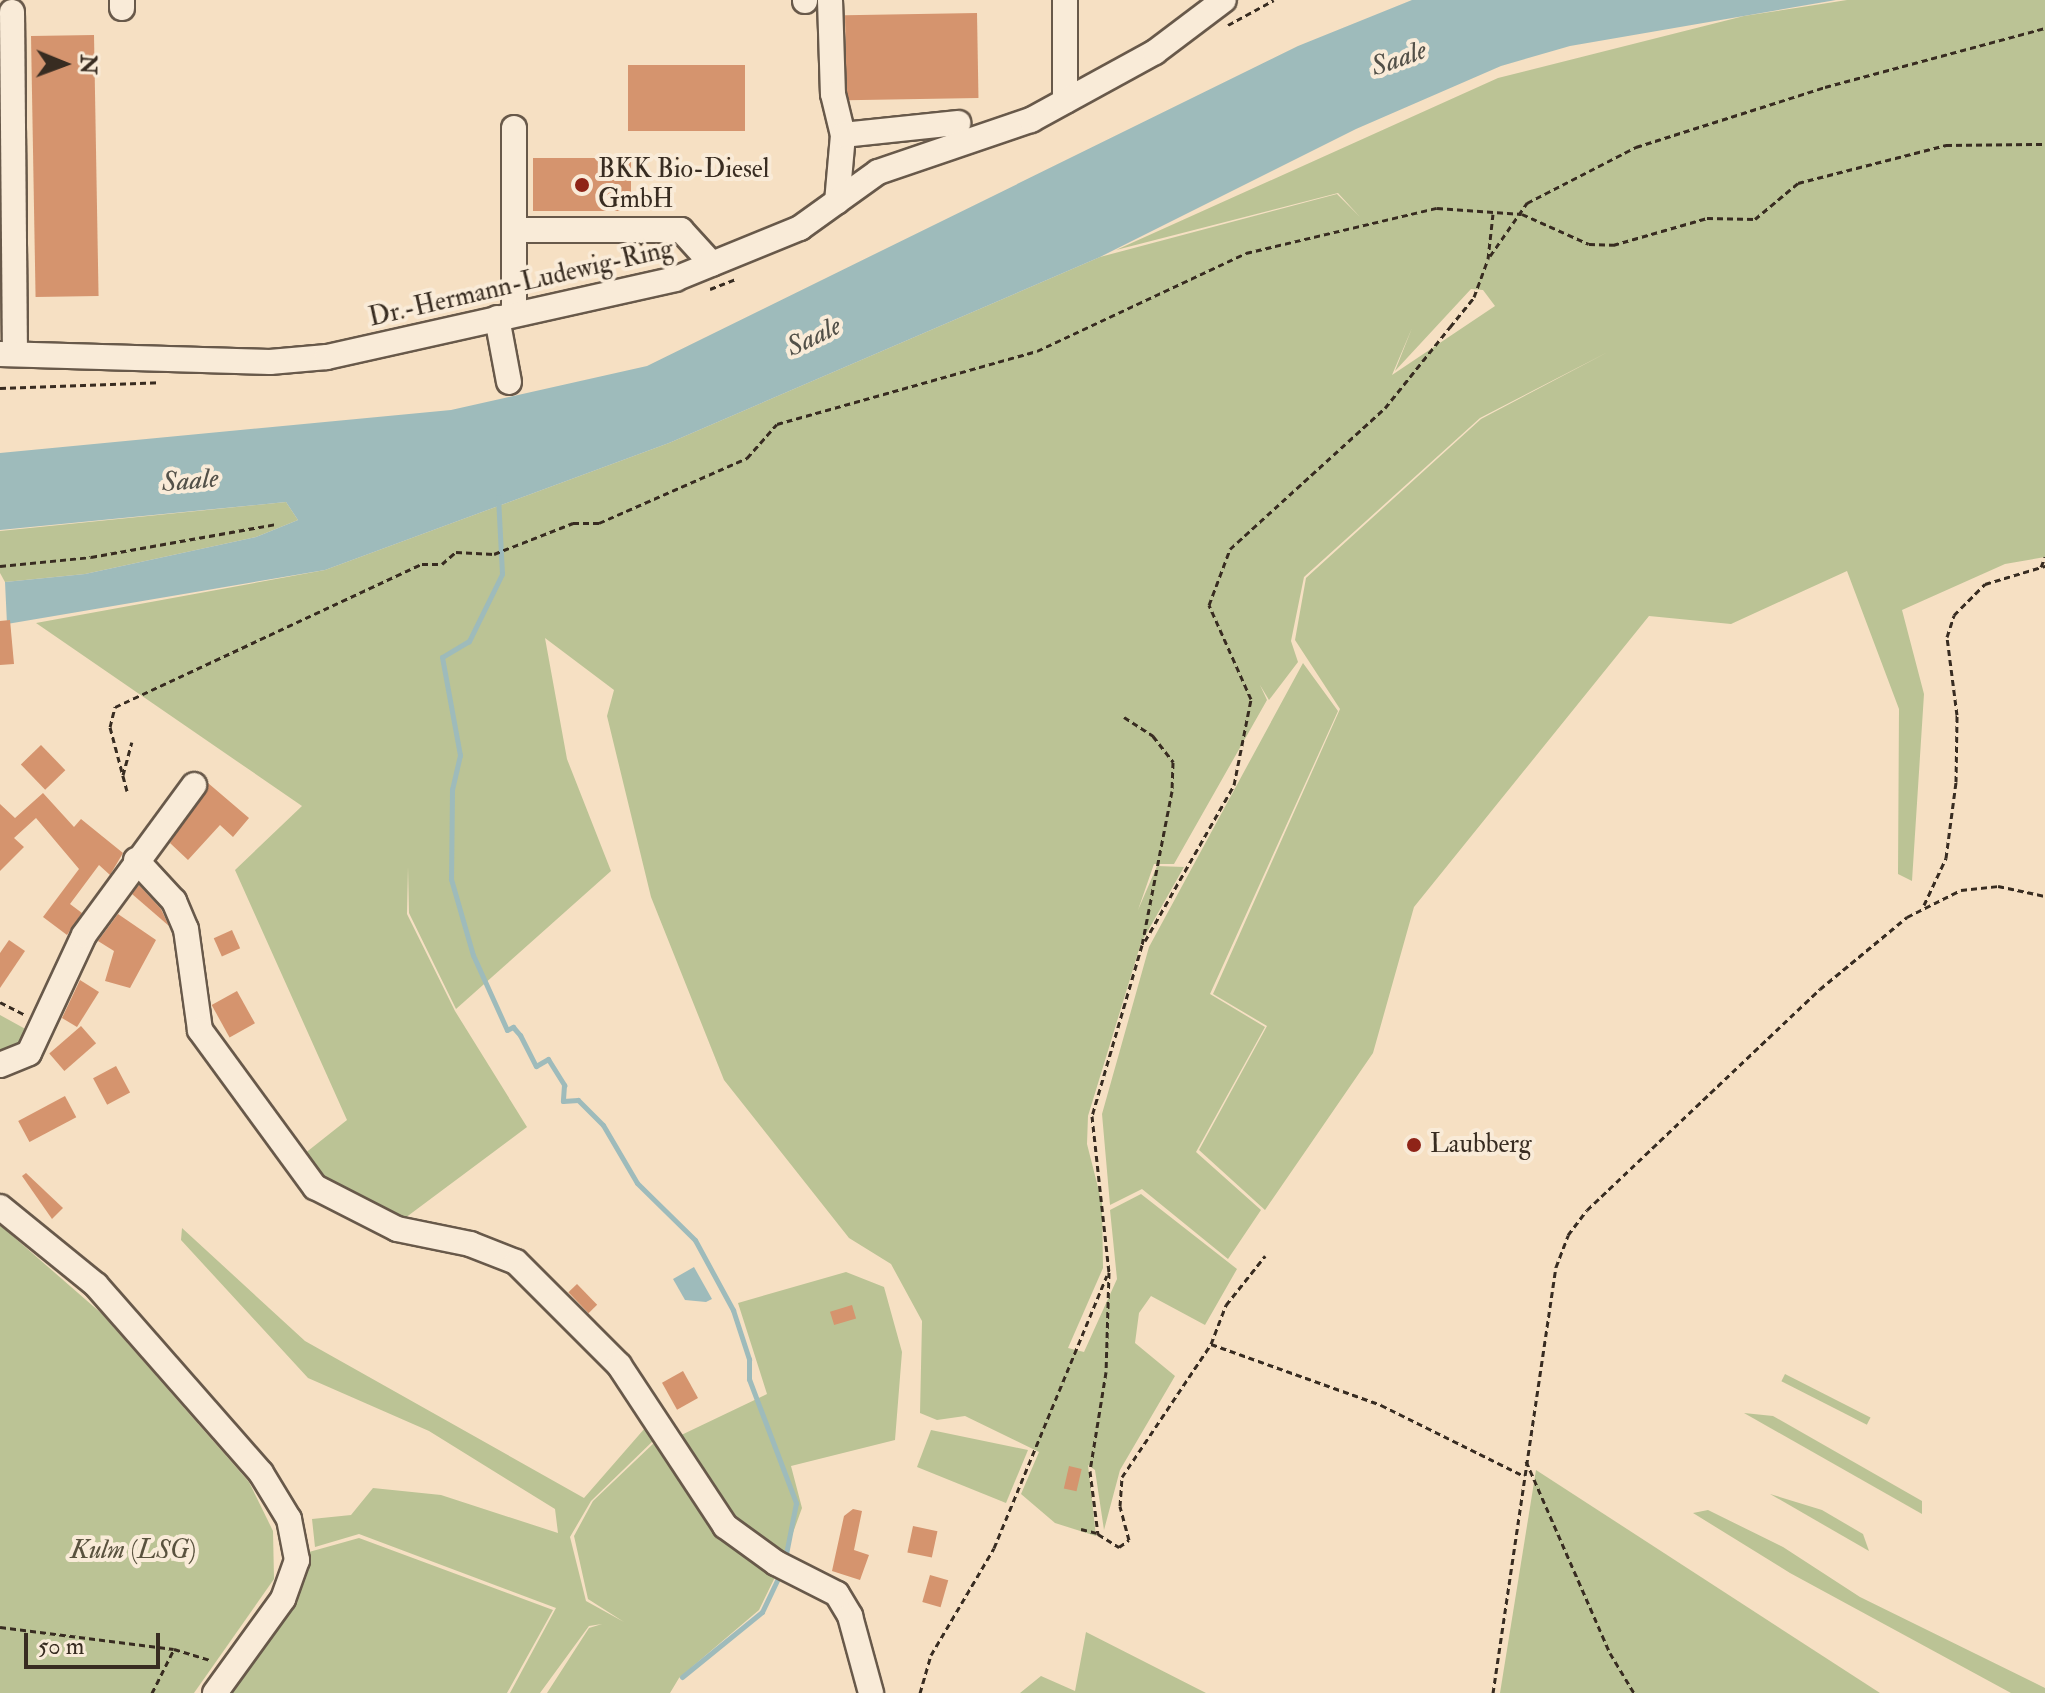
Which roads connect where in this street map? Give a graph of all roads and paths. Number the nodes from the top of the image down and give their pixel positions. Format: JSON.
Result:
{"nodes":[{"id":1,"x":830,"y":0,"type":"edge"},
{"id":2,"x":1065,"y":0,"type":"edge"},
{"id":3,"x":1274,"y":0,"type":"edge"},
{"id":4,"x":1231,"y":6,"type":"edge"},
{"id":5,"x":12,"y":12,"type":"dead end"},
{"id":6,"x":1228,"y":25,"type":"junction"},
{"id":7,"x":2045,"y":28,"type":"edge"},
{"id":8,"x":1216,"y":33,"type":"dead end"},
{"id":9,"x":1065,"y":101,"type":"junction"},
{"id":10,"x":958,"y":123,"type":"dead end"},
{"id":11,"x":514,"y":128,"type":"dead end"},
{"id":12,"x":843,"y":135,"type":"junction"},
{"id":13,"x":2045,"y":144,"type":"edge"},
{"id":14,"x":837,"y":202,"type":"junction"},
{"id":15,"x":1493,"y":214,"type":"junction"},
{"id":16,"x":1514,"y":214,"type":"junction"},
{"id":17,"x":515,"y":230,"type":"junction"},
{"id":18,"x":1488,"y":259,"type":"junction"},
{"id":19,"x":712,"y":264,"type":"junction"},
{"id":20,"x":750,"y":272,"type":"dead end"},
{"id":21,"x":708,"y":290,"type":"dead end"},
{"id":22,"x":506,"y":316,"type":"junction"},
{"id":23,"x":8,"y":353,"type":"edge"},
{"id":24,"x":163,"y":382,"type":"dead end"},
{"id":25,"x":509,"y":382,"type":"dead end"},
{"id":26,"x":0,"y":388,"type":"edge"},
{"id":27,"x":277,"y":524,"type":"dead end"},
{"id":28,"x":2045,"y":557,"type":"edge"},
{"id":29,"x":0,"y":566,"type":"edge"},
{"id":30,"x":2043,"y":567,"type":"edge"},
{"id":31,"x":1124,"y":717,"type":"dead end"},
{"id":32,"x":132,"y":742,"type":"dead end"},
{"id":33,"x":123,"y":775,"type":"junction"},
{"id":34,"x":194,"y":785,"type":"dead end"},
{"id":35,"x":127,"y":791,"type":"dead end"},
{"id":36,"x":136,"y":860,"type":"junction"},
{"id":37,"x":2045,"y":896,"type":"edge"},
{"id":38,"x":1923,"y":907,"type":"junction"},
{"id":39,"x":1142,"y":945,"type":"junction"},
{"id":40,"x":0,"y":1002,"type":"edge"},
{"id":41,"x":43,"y":1023,"type":"junction"},
{"id":42,"x":0,"y":1065,"type":"edge"},
{"id":43,"x":0,"y":1207,"type":"edge"},
{"id":44,"x":1265,"y":1256,"type":"dead end"},
{"id":45,"x":1109,"y":1272,"type":"junction"},
{"id":46,"x":1211,"y":1344,"type":"junction"},
{"id":47,"x":1526,"y":1461,"type":"junction"},
{"id":48,"x":1524,"y":1476,"type":"junction"},
{"id":49,"x":1081,"y":1529,"type":"dead end"},
{"id":50,"x":1098,"y":1534,"type":"junction"},
{"id":51,"x":0,"y":1627,"type":"edge"},
{"id":52,"x":174,"y":1649,"type":"junction"},
{"id":53,"x":232,"y":1671,"type":"junction"},
{"id":54,"x":152,"y":1693,"type":"edge"},
{"id":55,"x":215,"y":1693,"type":"edge"},
{"id":56,"x":871,"y":1693,"type":"edge"},
{"id":57,"x":920,"y":1693,"type":"edge"},
{"id":58,"x":1493,"y":1693,"type":"edge"},
{"id":59,"x":1634,"y":1693,"type":"edge"}],
"edges":[{"from":1,"to":12,"type":"street"},
{"from":2,"to":9,"type":"street"},
{"from":3,"to":6,"type":"path"},
{"from":4,"to":6,"type":"path"},
{"from":4,"to":9,"type":"street","name":"Dr.-Hermann-Ludewig-Ring"},
{"from":5,"to":23,"type":"street"},
{"from":6,"to":8,"type":"path"},
{"from":7,"to":16,"type":"path"},
{"from":9,"to":14,"type":"street","name":"Dr.-Hermann-Ludewig-Ring"},
{"from":10,"to":12,"type":"street"},
{"from":11,"to":17,"type":"street"},
{"from":12,"to":14,"type":"street"},
{"from":13,"to":16,"type":"path"},
{"from":14,"to":19,"type":"street","name":"Dr.-Hermann-Ludewig-Ring"},
{"from":15,"to":16,"type":"path"},
{"from":15,"to":18,"type":"path"},
{"from":15,"to":33,"type":"path"},
{"from":16,"to":18,"type":"path"},
{"from":17,"to":19,"type":"street"},
{"from":17,"to":22,"type":"street"},
{"from":18,"to":39,"type":"path"},
{"from":19,"to":22,"type":"street","name":"Dr.-Hermann-Ludewig-Ring"},
{"from":20,"to":21,"type":"path"},
{"from":22,"to":23,"type":"street","name":"Dr.-Hermann-Ludewig-Ring"},
{"from":22,"to":25,"type":"street"},
{"from":24,"to":26,"type":"path"},
{"from":27,"to":29,"type":"path"},
{"from":28,"to":30,"type":"path"},
{"from":30,"to":38,"type":"path"},
{"from":31,"to":39,"type":"path"},
{"from":32,"to":33,"type":"path"},
{"from":33,"to":35,"type":"path"},
{"from":34,"to":36,"type":"street"},
{"from":36,"to":41,"type":"street"},
{"from":36,"to":56,"type":"street"},
{"from":37,"to":38,"type":"path"},
{"from":38,"to":47,"type":"path"},
{"from":39,"to":45,"type":"path"},
{"from":40,"to":41,"type":"path"},
{"from":41,"to":42,"type":"street"},
{"from":43,"to":53,"type":"street"},
{"from":44,"to":46,"type":"path"},
{"from":45,"to":50,"type":"path"},
{"from":45,"to":57,"type":"path"},
{"from":46,"to":48,"type":"path"},
{"from":46,"to":50,"type":"path"},
{"from":47,"to":48,"type":"path"},
{"from":47,"to":59,"type":"path"},
{"from":48,"to":58,"type":"path"},
{"from":49,"to":50,"type":"path"},
{"from":51,"to":52,"type":"path"},
{"from":52,"to":53,"type":"path"},
{"from":52,"to":54,"type":"path"},
{"from":53,"to":55,"type":"street"}]}
